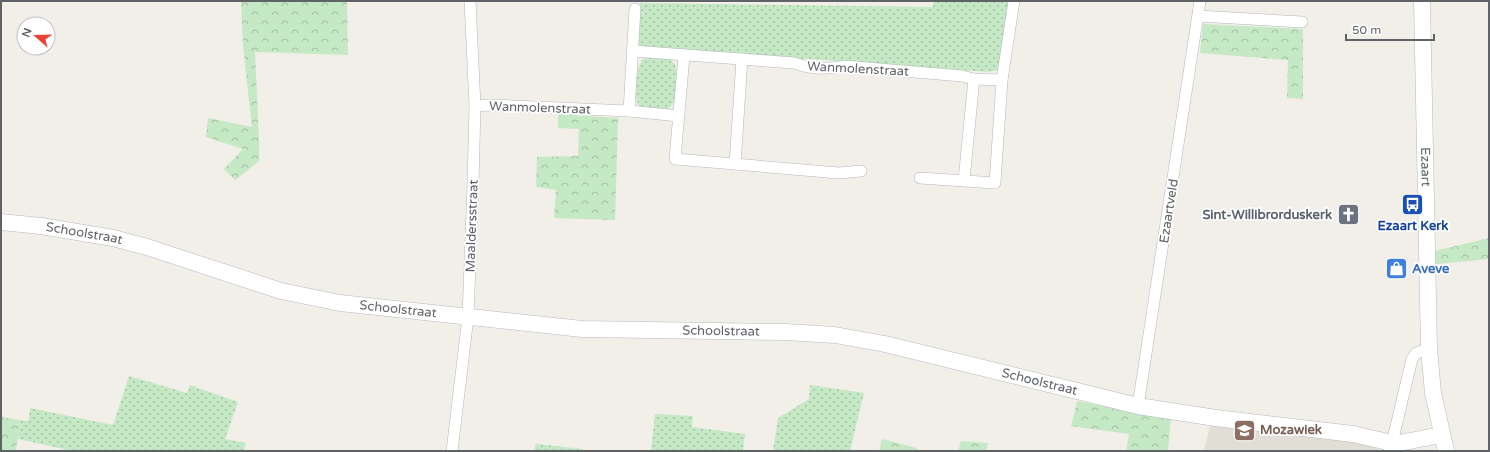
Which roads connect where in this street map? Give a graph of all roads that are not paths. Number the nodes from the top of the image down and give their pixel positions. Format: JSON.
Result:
{"nodes":[{"id":1,"x":470,"y":1,"type":"edge"},
{"id":2,"x":1014,"y":1,"type":"edge"},
{"id":3,"x":1200,"y":1,"type":"edge"},
{"id":4,"x":1422,"y":1,"type":"edge"},
{"id":5,"x":635,"y":9,"type":"dead end"},
{"id":6,"x":1198,"y":16,"type":"junction"},
{"id":7,"x":1302,"y":22,"type":"dead end"},
{"id":8,"x":633,"y":51,"type":"junction"},
{"id":9,"x":684,"y":55,"type":"junction"},
{"id":10,"x":742,"y":59,"type":"junction"},
{"id":11,"x":974,"y":79,"type":"junction"},
{"id":12,"x":1002,"y":80,"type":"junction"},
{"id":13,"x":475,"y":106,"type":"junction"},
{"id":14,"x":629,"y":111,"type":"junction"},
{"id":15,"x":679,"y":116,"type":"junction"},
{"id":16,"x":735,"y":164,"type":"junction"},
{"id":17,"x":861,"y":171,"type":"dead end"},
{"id":18,"x":920,"y":178,"type":"dead end"},
{"id":19,"x":964,"y":180,"type":"junction"},
{"id":20,"x":1,"y":222,"type":"edge"},
{"id":21,"x":468,"y":317,"type":"junction"},
{"id":22,"x":1429,"y":349,"type":"junction"},
{"id":23,"x":1138,"y":406,"type":"junction"},
{"id":24,"x":1441,"y":435,"type":"junction"},
{"id":25,"x":1391,"y":447,"type":"edge"},
{"id":26,"x":452,"y":451,"type":"edge"},
{"id":27,"x":1446,"y":451,"type":"edge"}],
"edges":[{"from":1,"to":13,"type":"street","name":"Maaldersstraat"},
{"from":2,"to":12,"type":"street"},
{"from":3,"to":6,"type":"street","name":"Ezaartveld"},
{"from":4,"to":22,"type":"street","name":"Ezaart"},
{"from":5,"to":8,"type":"street"},
{"from":6,"to":7,"type":"street"},
{"from":6,"to":23,"type":"street","name":"Ezaartveld"},
{"from":8,"to":9,"type":"street","name":"Wanmolenstraat"},
{"from":8,"to":14,"type":"street"},
{"from":9,"to":10,"type":"street","name":"Wanmolenstraat"},
{"from":9,"to":15,"type":"street"},
{"from":10,"to":11,"type":"street","name":"Wanmolenstraat"},
{"from":10,"to":16,"type":"street"},
{"from":11,"to":12,"type":"street","name":"Wanmolenstraat"},
{"from":11,"to":19,"type":"street"},
{"from":12,"to":19,"type":"street"},
{"from":13,"to":14,"type":"street","name":"Wanmolenstraat"},
{"from":13,"to":21,"type":"street","name":"Maaldersstraat"},
{"from":14,"to":15,"type":"street","name":"Wanmolenstraat"},
{"from":15,"to":16,"type":"street"},
{"from":16,"to":17,"type":"street"},
{"from":18,"to":19,"type":"street"},
{"from":20,"to":21,"type":"street","name":"Schoolstraat"},
{"from":21,"to":23,"type":"street","name":"Schoolstraat"},
{"from":21,"to":26,"type":"street","name":"Maaldersstraat"},
{"from":22,"to":24,"type":"street","name":"Ezaart"},
{"from":22,"to":25,"type":"street"},
{"from":23,"to":25,"type":"street","name":"Schoolstraat"},
{"from":24,"to":25,"type":"street","name":"Schoolstraat"},
{"from":24,"to":27,"type":"street","name":"Ezaart"}]}
